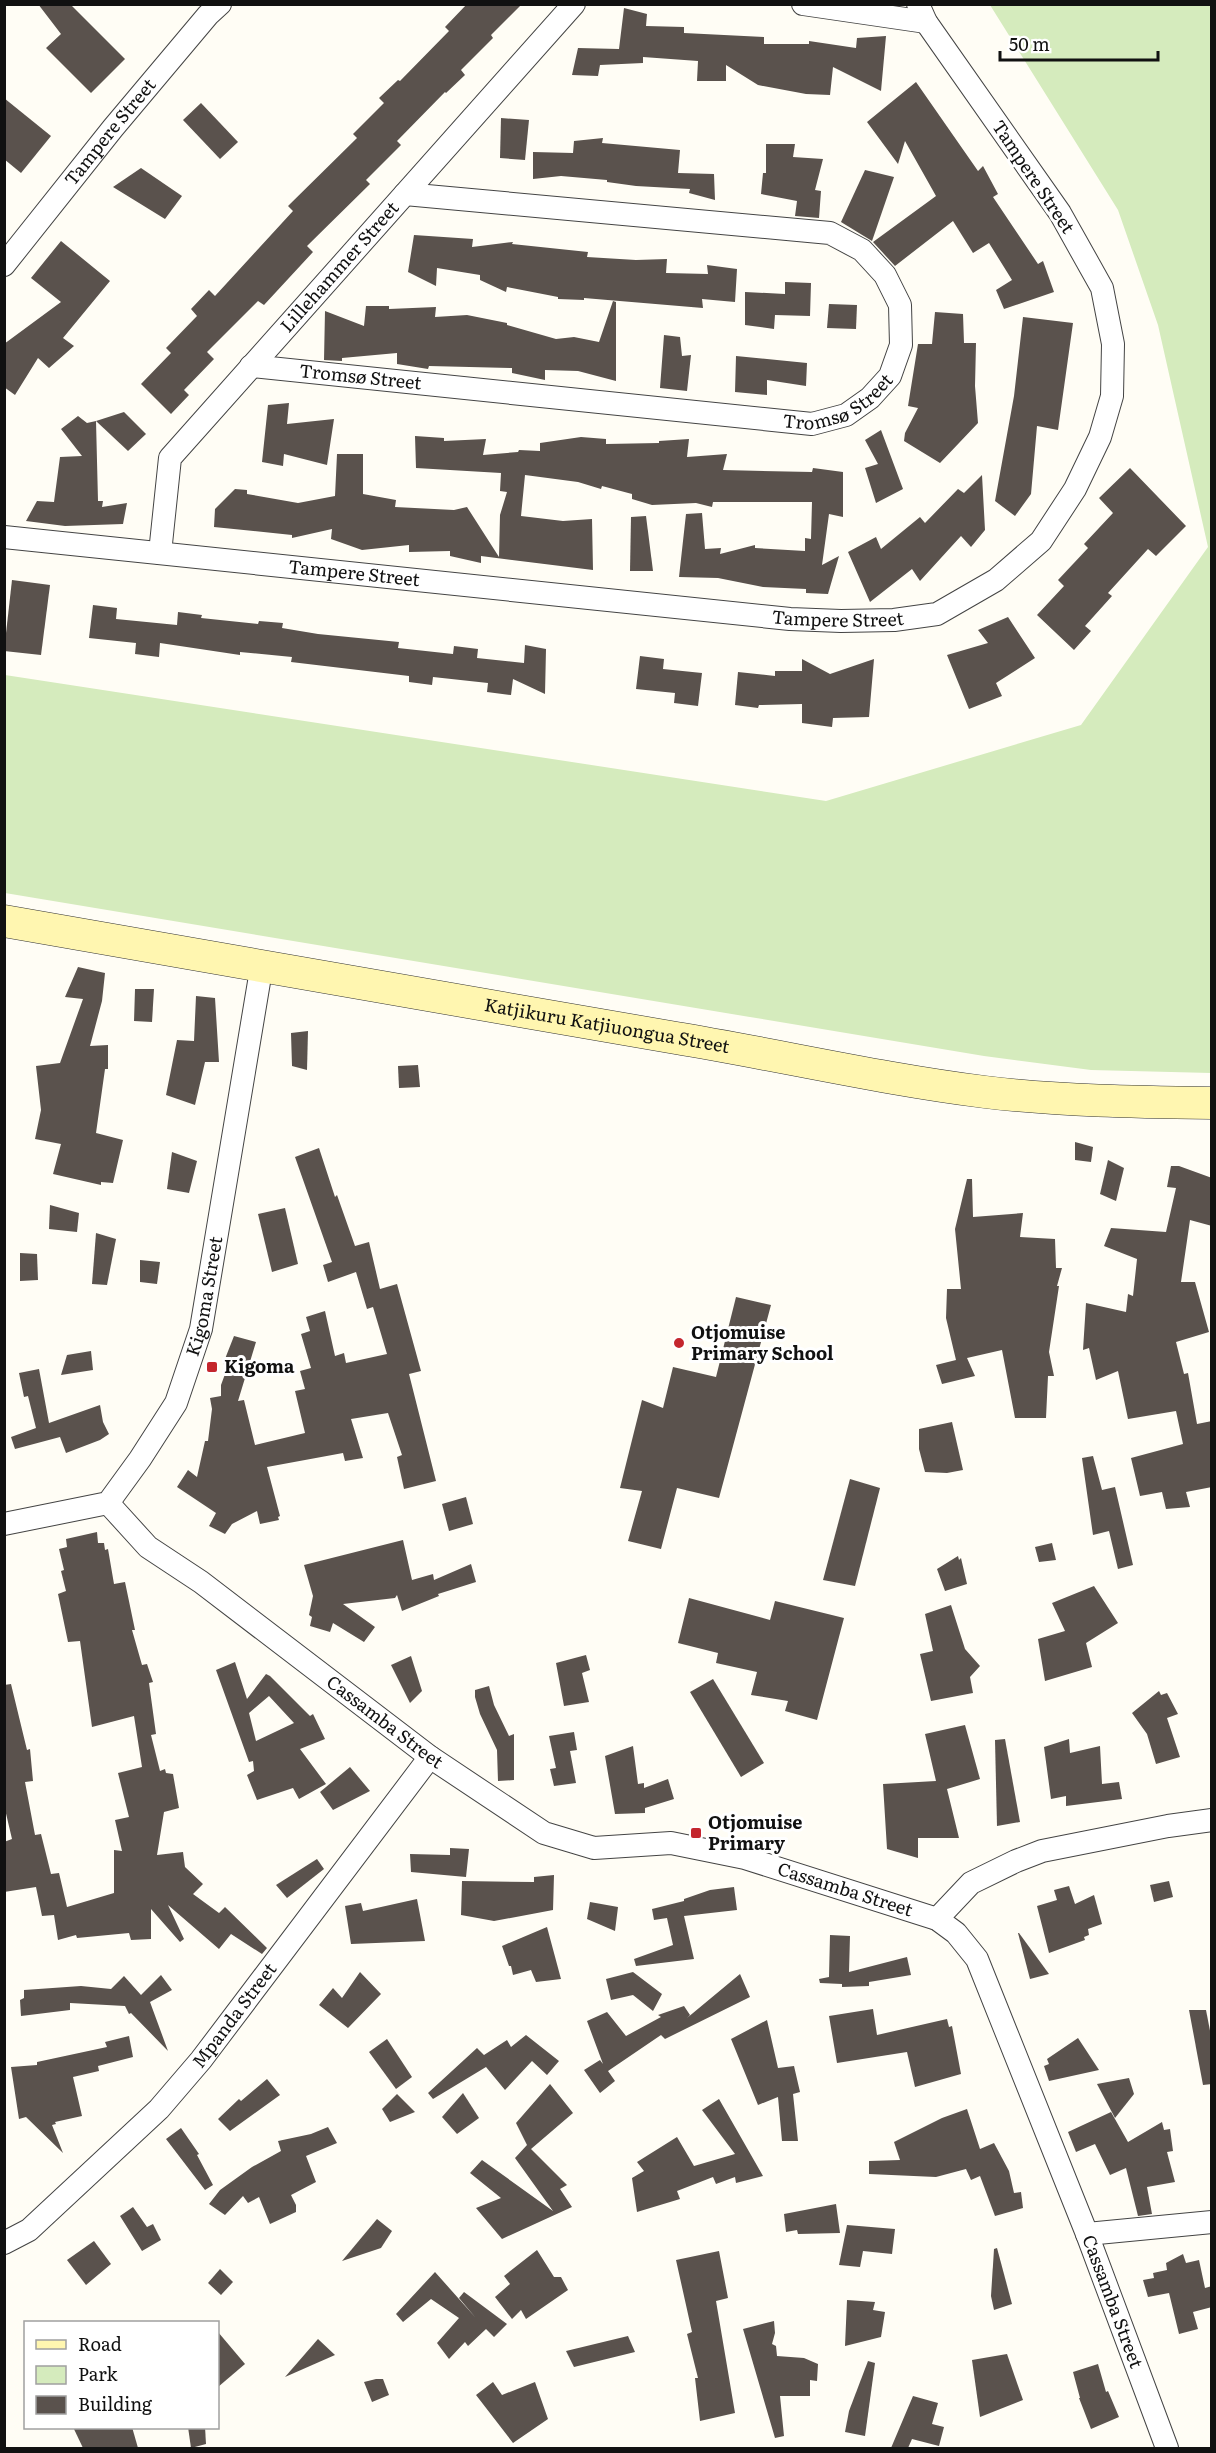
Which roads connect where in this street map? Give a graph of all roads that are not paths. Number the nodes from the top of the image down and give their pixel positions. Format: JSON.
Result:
{"nodes":[{"id":1,"x":220,"y":4,"type":"edge"},
{"id":2,"x":574,"y":4,"type":"edge"},
{"id":3,"x":804,"y":4,"type":"edge"},
{"id":4,"x":922,"y":13,"type":"edge"},
{"id":5,"x":405,"y":194,"type":"junction"},
{"id":6,"x":4,"y":265,"type":"edge"},
{"id":7,"x":251,"y":366,"type":"junction"},
{"id":8,"x":4,"y":537,"type":"edge"},
{"id":9,"x":160,"y":553,"type":"junction"},
{"id":10,"x":4,"y":921,"type":"edge"},
{"id":11,"x":262,"y":964,"type":"junction"},
{"id":12,"x":1212,"y":1103,"type":"edge"},
{"id":13,"x":108,"y":1503,"type":"junction"},
{"id":14,"x":4,"y":1524,"type":"edge"},
{"id":15,"x":430,"y":1757,"type":"junction"},
{"id":16,"x":1212,"y":1820,"type":"edge"},
{"id":17,"x":937,"y":1919,"type":"junction"},
{"id":18,"x":1212,"y":2222,"type":"edge"},
{"id":19,"x":1087,"y":2234,"type":"junction"},
{"id":20,"x":4,"y":2242,"type":"edge"},
{"id":21,"x":1167,"y":2448,"type":"edge"}],
"edges":[{"from":1,"to":6,"type":"street","name":"Tampere Street"},
{"from":2,"to":5,"type":"street","name":"Lillehammer Street"},
{"from":3,"to":4,"type":"street"},
{"from":4,"to":9,"type":"street","name":"Tampere Street"},
{"from":5,"to":7,"type":"street","name":"Lillehammer Street"},
{"from":5,"to":7,"type":"street","name":"Tromsø Street"},
{"from":7,"to":9,"type":"street","name":"Lillehammer Street"},
{"from":8,"to":9,"type":"street","name":"Tampere Street"},
{"from":10,"to":11,"type":"street","name":"Katjikuru Katjiuongua Street"},
{"from":11,"to":12,"type":"street","name":"Katjikuru Katjiuongua Street"},
{"from":11,"to":13,"type":"street","name":"Kigoma Street"},
{"from":13,"to":14,"type":"street"},
{"from":13,"to":15,"type":"street","name":"Cassamba Street"},
{"from":15,"to":17,"type":"street","name":"Cassamba Street"},
{"from":15,"to":20,"type":"street","name":"Mpanda Street"},
{"from":16,"to":17,"type":"street"},
{"from":17,"to":19,"type":"street","name":"Cassamba Street"},
{"from":18,"to":19,"type":"street"},
{"from":19,"to":21,"type":"street","name":"Cassamba Street"}]}
